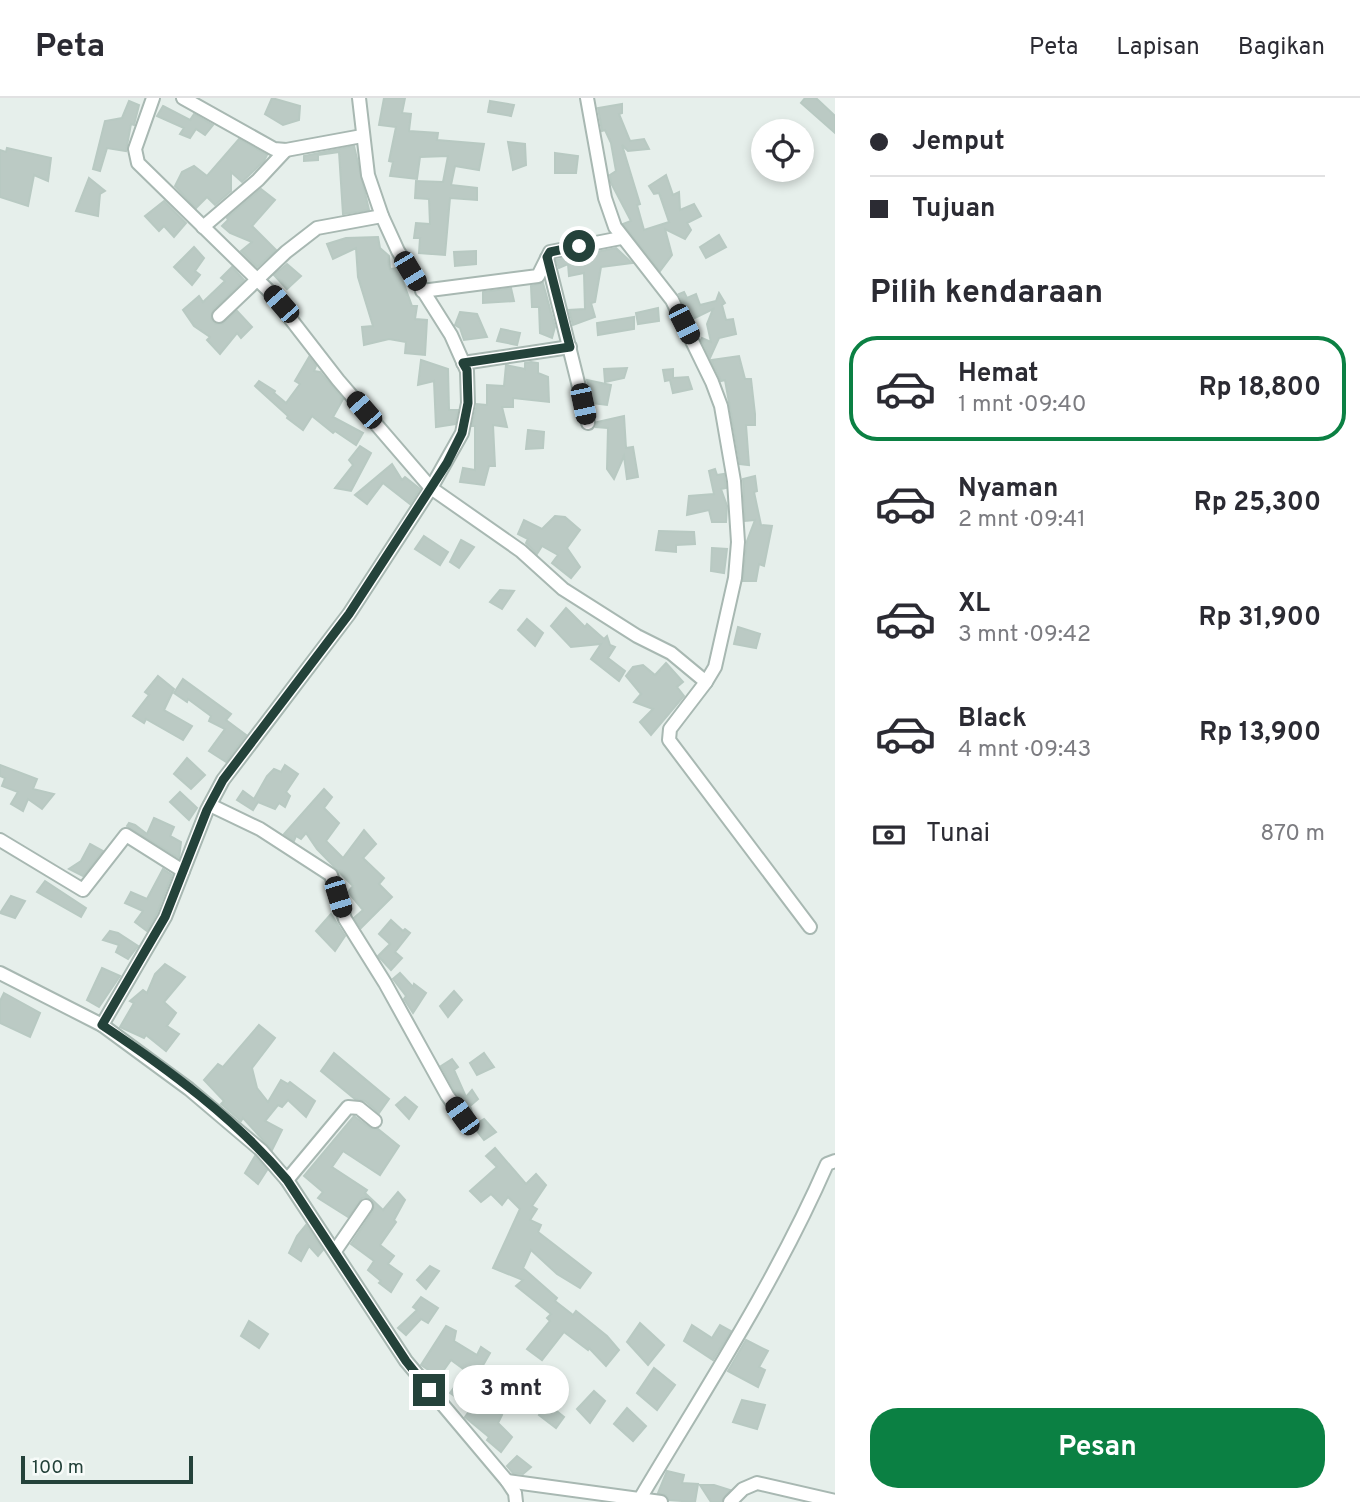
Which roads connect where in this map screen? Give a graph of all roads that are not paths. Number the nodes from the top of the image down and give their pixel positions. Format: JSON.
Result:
{"nodes":[{"id":1,"x":153,"y":98,"type":"edge"},
{"id":2,"x":183,"y":98,"type":"edge"},
{"id":3,"x":359,"y":98,"type":"edge"},
{"id":4,"x":587,"y":98,"type":"edge"},
{"id":5,"x":362,"y":136,"type":"junction"},
{"id":6,"x":286,"y":150,"type":"junction"},
{"id":7,"x":382,"y":216,"type":"junction"},
{"id":8,"x":203,"y":227,"type":"junction"},
{"id":9,"x":621,"y":238,"type":"junction"},
{"id":10,"x":547,"y":257,"type":"junction"},
{"id":11,"x":257,"y":280,"type":"junction"},
{"id":12,"x":422,"y":291,"type":"junction"},
{"id":13,"x":219,"y":316,"type":"dead end"},
{"id":14,"x":570,"y":347,"type":"junction"},
{"id":15,"x":463,"y":363,"type":"junction"},
{"id":16,"x":588,"y":424,"type":"dead end"},
{"id":17,"x":431,"y":488,"type":"junction"},
{"id":18,"x":706,"y":682,"type":"junction"},
{"id":19,"x":209,"y":805,"type":"junction"},
{"id":20,"x":0,"y":840,"type":"edge"},
{"id":21,"x":183,"y":871,"type":"junction"},
{"id":22,"x":810,"y":927,"type":"dead end"},
{"id":23,"x":0,"y":973,"type":"edge"},
{"id":24,"x":102,"y":1025,"type":"junction"},
{"id":25,"x":462,"y":1116,"type":"dead end"},
{"id":26,"x":375,"y":1121,"type":"dead end"},
{"id":27,"x":835,"y":1161,"type":"edge"},
{"id":28,"x":287,"y":1180,"type":"junction"},
{"id":29,"x":366,"y":1206,"type":"dead end"},
{"id":30,"x":335,"y":1251,"type":"junction"},
{"id":31,"x":507,"y":1481,"type":"junction"},
{"id":32,"x":641,"y":1497,"type":"junction"},
{"id":33,"x":835,"y":1501,"type":"edge"},
{"id":34,"x":516,"y":1502,"type":"edge"},
{"id":35,"x":662,"y":1502,"type":"edge"},
{"id":36,"x":730,"y":1502,"type":"edge"}],
"edges":[{"from":1,"to":8,"type":"street"},
{"from":2,"to":6,"type":"street"},
{"from":3,"to":5,"type":"street"},
{"from":4,"to":9,"type":"street"},
{"from":5,"to":6,"type":"street"},
{"from":5,"to":7,"type":"street"},
{"from":6,"to":8,"type":"street"},
{"from":7,"to":11,"type":"street"},
{"from":7,"to":12,"type":"street"},
{"from":8,"to":11,"type":"street"},
{"from":9,"to":10,"type":"street"},
{"from":9,"to":18,"type":"street"},
{"from":10,"to":12,"type":"street"},
{"from":10,"to":14,"type":"street"},
{"from":11,"to":13,"type":"street"},
{"from":11,"to":17,"type":"street"},
{"from":12,"to":15,"type":"street"},
{"from":14,"to":15,"type":"street"},
{"from":14,"to":16,"type":"street"},
{"from":15,"to":17,"type":"street"},
{"from":17,"to":18,"type":"street"},
{"from":17,"to":19,"type":"street"},
{"from":18,"to":22,"type":"street"},
{"from":19,"to":21,"type":"street"},
{"from":19,"to":25,"type":"street"},
{"from":20,"to":21,"type":"street"},
{"from":21,"to":24,"type":"street"},
{"from":23,"to":24,"type":"street"},
{"from":24,"to":28,"type":"street"},
{"from":26,"to":28,"type":"street"},
{"from":27,"to":32,"type":"street"},
{"from":28,"to":30,"type":"street"},
{"from":29,"to":30,"type":"street"},
{"from":30,"to":31,"type":"street"},
{"from":31,"to":32,"type":"street"},
{"from":31,"to":34,"type":"street"},
{"from":32,"to":35,"type":"street"},
{"from":33,"to":36,"type":"street"}]}
